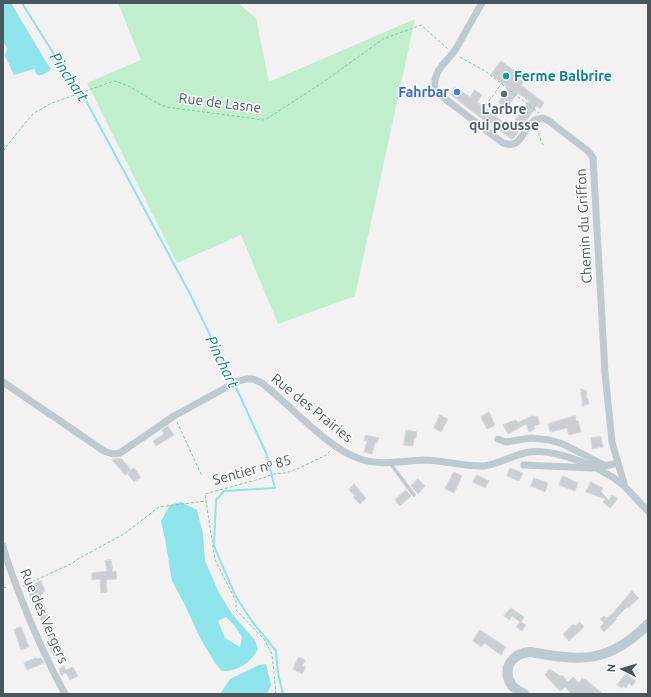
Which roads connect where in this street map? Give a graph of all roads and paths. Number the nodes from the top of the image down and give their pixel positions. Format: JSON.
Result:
{"nodes":[{"id":1,"x":482,"y":3,"type":"edge"},
{"id":2,"x":453,"y":53,"type":"junction"},
{"id":3,"x":502,"y":83,"type":"junction"},
{"id":4,"x":486,"y":105,"type":"dead end"},
{"id":5,"x":543,"y":118,"type":"junction"},
{"id":6,"x":530,"y":125,"type":"junction"},
{"id":7,"x":3,"y":144,"type":"edge"},
{"id":8,"x":544,"y":146,"type":"dead end"},
{"id":9,"x":5,"y":148,"type":"junction"},
{"id":10,"x":3,"y":151,"type":"edge"},
{"id":11,"x":3,"y":382,"type":"edge"},
{"id":12,"x":174,"y":416,"type":"junction"},
{"id":13,"x":498,"y":439,"type":"dead end"},
{"id":14,"x":335,"y":446,"type":"junction"},
{"id":15,"x":390,"y":463,"type":"junction"},
{"id":16,"x":617,"y":463,"type":"junction"},
{"id":17,"x":524,"y":465,"type":"dead end"},
{"id":18,"x":595,"y":468,"type":"junction"},
{"id":19,"x":202,"y":476,"type":"dead end"},
{"id":20,"x":625,"y":488,"type":"junction"},
{"id":21,"x":414,"y":495,"type":"dead end"},
{"id":22,"x":206,"y":501,"type":"junction"},
{"id":23,"x":648,"y":511,"type":"edge"},
{"id":24,"x":3,"y":546,"type":"edge"},
{"id":25,"x":18,"y":588,"type":"junction"},
{"id":26,"x":648,"y":624,"type":"edge"},
{"id":27,"x":65,"y":694,"type":"edge"},
{"id":28,"x":276,"y":694,"type":"edge"},
{"id":29,"x":524,"y":694,"type":"edge"}],
"edges":[{"from":1,"to":2,"type":"street"},
{"from":2,"to":3,"type":"path"},
{"from":2,"to":6,"type":"street"},
{"from":2,"to":9,"type":"path","name":"Rue de Lasne"},
{"from":3,"to":4,"type":"path"},
{"from":3,"to":5,"type":"path"},
{"from":5,"to":6,"type":"street"},
{"from":5,"to":16,"type":"street","name":"Chemin du Griffon"},
{"from":6,"to":8,"type":"path"},
{"from":7,"to":9,"type":"path"},
{"from":9,"to":10,"type":"path","name":"Rue de Lasne"},
{"from":11,"to":12,"type":"street","name":"Rue des Prairies"},
{"from":12,"to":14,"type":"street","name":"Rue des Prairies"},
{"from":12,"to":19,"type":"path"},
{"from":13,"to":16,"type":"street"},
{"from":14,"to":15,"type":"street","name":"Rue des Prairies"},
{"from":14,"to":22,"type":"path","name":"Sentier nᵒ 85"},
{"from":15,"to":18,"type":"street","name":"Rue des Prairies"},
{"from":15,"to":21,"type":"lane"},
{"from":16,"to":20,"type":"street","name":"Chemin du Griffon"},
{"from":17,"to":18,"type":"street"},
{"from":18,"to":20,"type":"street","name":"Rue des Prairies"},
{"from":20,"to":23,"type":"street","name":"Rue des Prairies"},
{"from":22,"to":25,"type":"path"},
{"from":22,"to":28,"type":"path","name":"Sentier nᵒ 85"},
{"from":24,"to":25,"type":"street","name":"Rue des Vergers"},
{"from":25,"to":27,"type":"street","name":"Rue des Vergers"},
{"from":26,"to":29,"type":"main road"}]}
